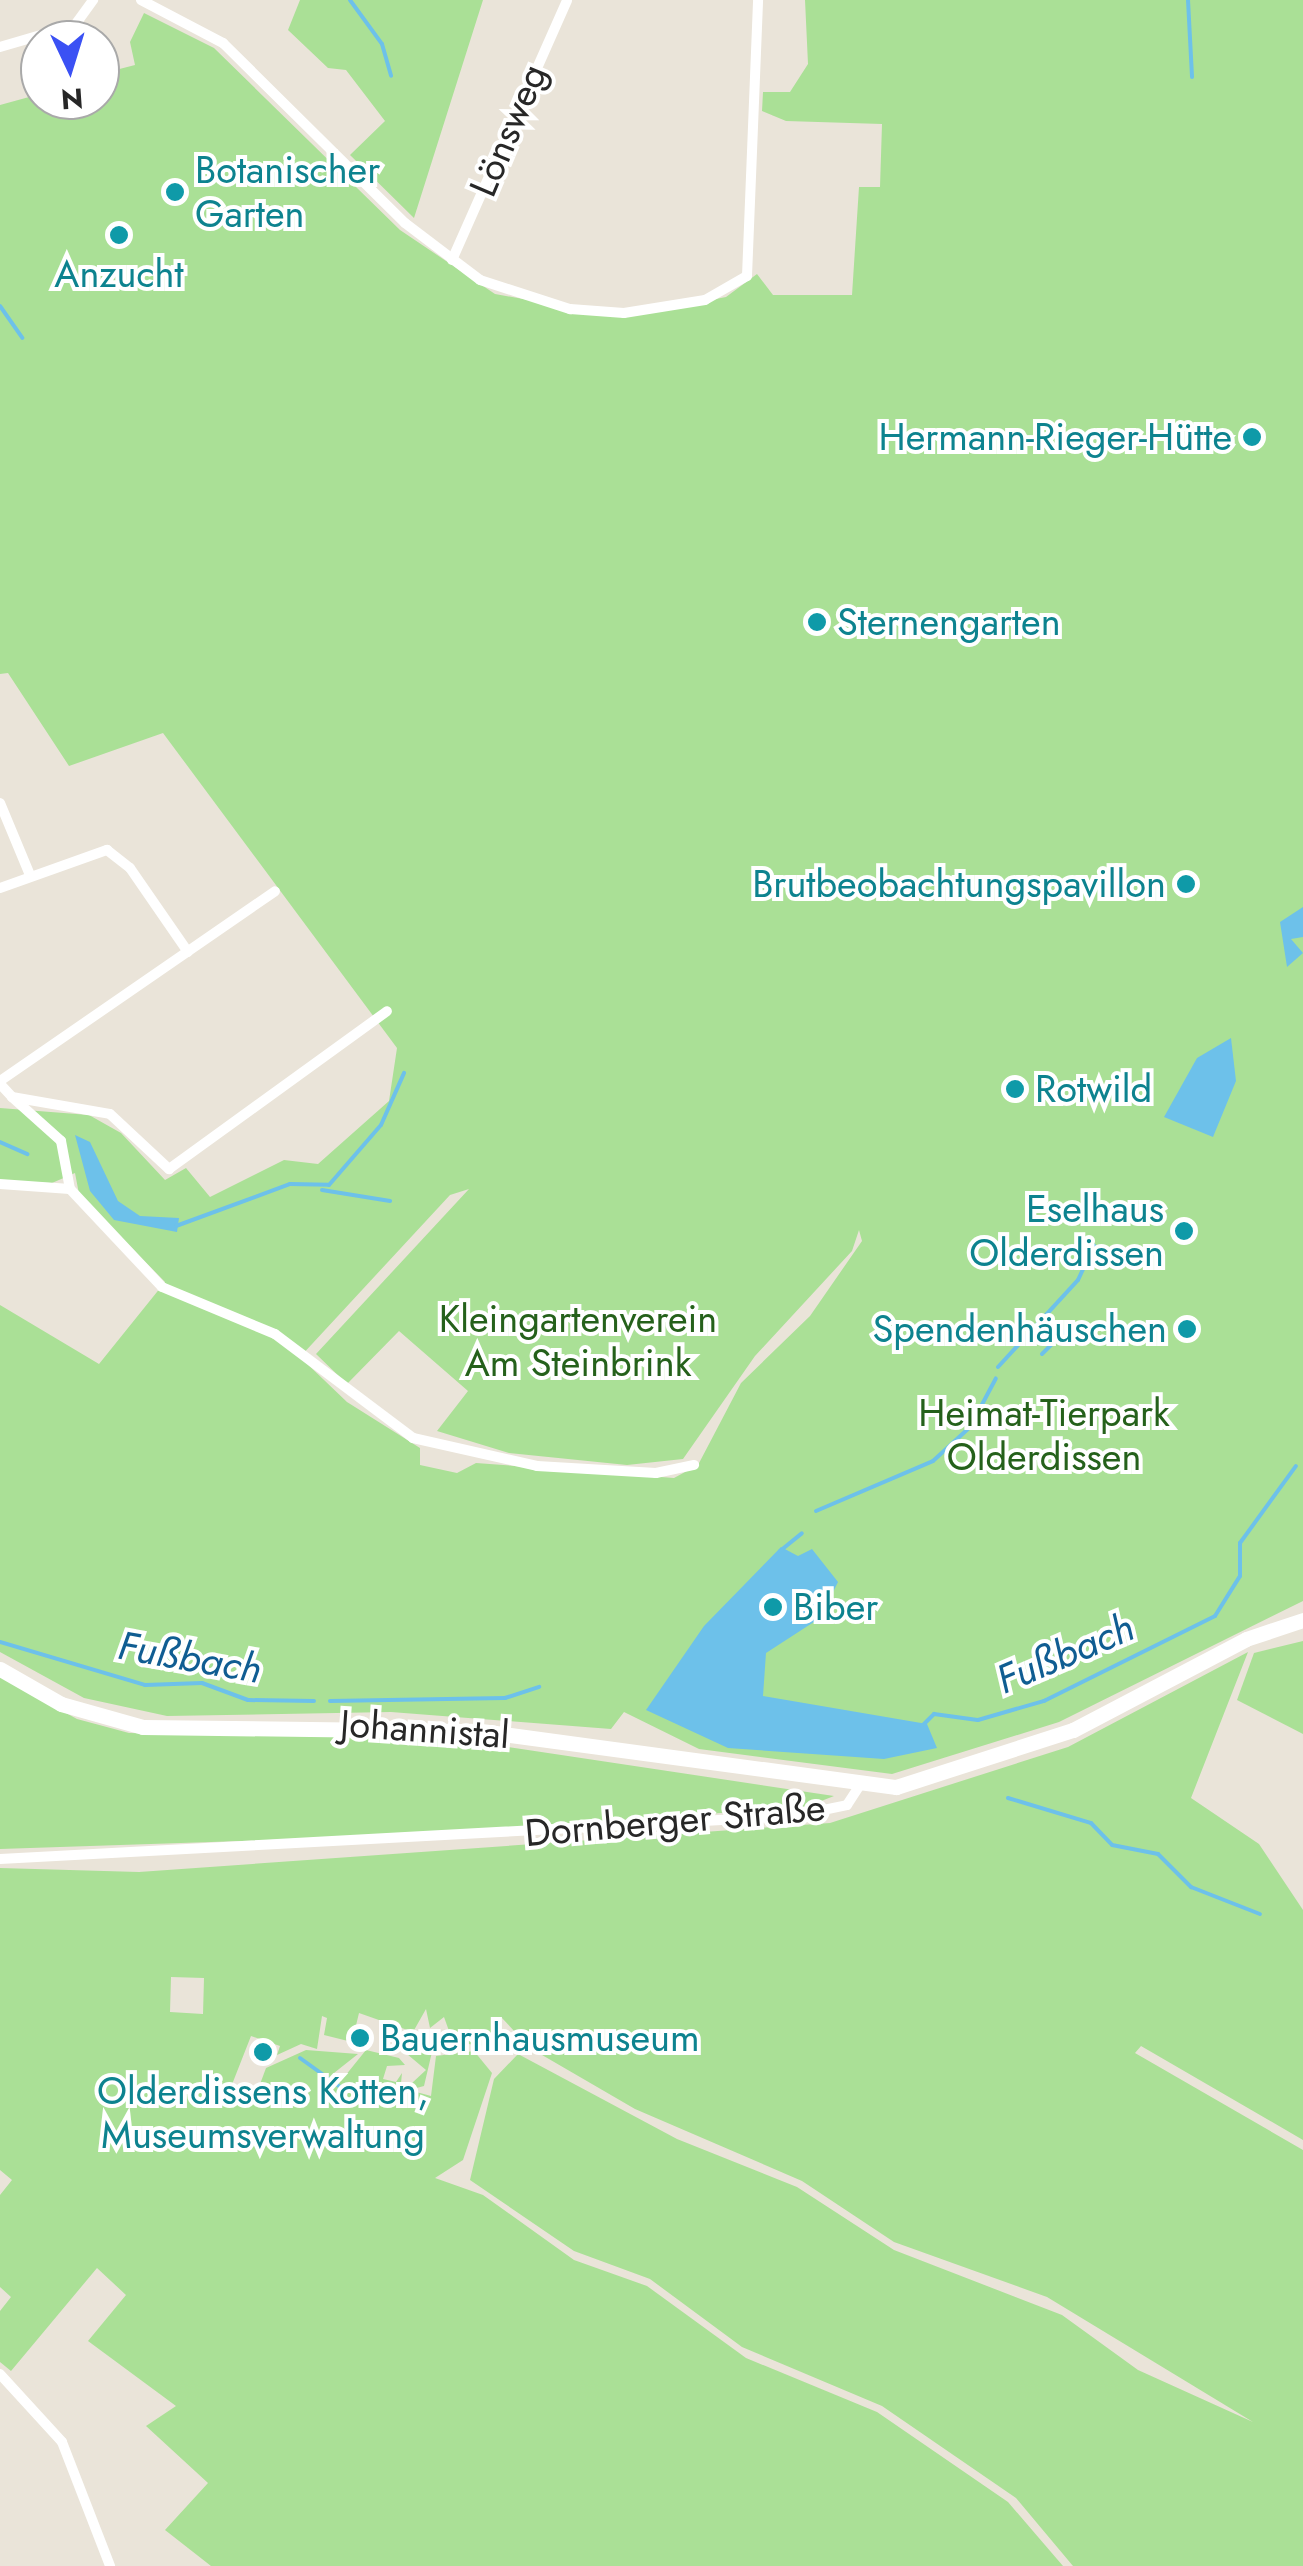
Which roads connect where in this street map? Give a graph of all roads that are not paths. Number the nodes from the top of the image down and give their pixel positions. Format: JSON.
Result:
{"nodes":[{"id":1,"x":93,"y":0,"type":"edge"},
{"id":2,"x":141,"y":0,"type":"edge"},
{"id":3,"x":567,"y":0,"type":"edge"},
{"id":4,"x":758,"y":0,"type":"edge"},
{"id":5,"x":0,"y":46,"type":"edge"},
{"id":6,"x":452,"y":260,"type":"junction"},
{"id":7,"x":0,"y":803,"type":"edge"},
{"id":8,"x":30,"y":876,"type":"junction"},
{"id":9,"x":0,"y":888,"type":"edge"},
{"id":10,"x":275,"y":891,"type":"dead end"},
{"id":11,"x":188,"y":952,"type":"junction"},
{"id":12,"x":387,"y":1011,"type":"dead end"},
{"id":13,"x":0,"y":1082,"type":"edge"},
{"id":14,"x":12,"y":1097,"type":"junction"},
{"id":15,"x":0,"y":1184,"type":"edge"},
{"id":16,"x":70,"y":1189,"type":"junction"},
{"id":17,"x":694,"y":1464,"type":"dead end"},
{"id":18,"x":1303,"y":1620,"type":"edge"},
{"id":19,"x":0,"y":1669,"type":"edge"},
{"id":20,"x":860,"y":1785,"type":"junction"},
{"id":21,"x":0,"y":1859,"type":"edge"},
{"id":22,"x":0,"y":2374,"type":"edge"},
{"id":23,"x":110,"y":2566,"type":"edge"}],
"edges":[{"from":1,"to":5,"type":"street"},
{"from":2,"to":6,"type":"street"},
{"from":3,"to":6,"type":"street","name":"Lönsweg"},
{"from":4,"to":6,"type":"street"},
{"from":7,"to":8,"type":"street"},
{"from":8,"to":9,"type":"street"},
{"from":8,"to":11,"type":"street"},
{"from":10,"to":11,"type":"street"},
{"from":11,"to":13,"type":"street"},
{"from":12,"to":14,"type":"street"},
{"from":13,"to":14,"type":"street"},
{"from":14,"to":16,"type":"street"},
{"from":15,"to":16,"type":"street"},
{"from":16,"to":17,"type":"street"},
{"from":18,"to":20,"type":"main road","name":"Dornberger Straße"},
{"from":19,"to":20,"type":"main road","name":"Johannistal"},
{"from":20,"to":21,"type":"street","name":"Dornberger Straße"},
{"from":22,"to":23,"type":"street"}]}
